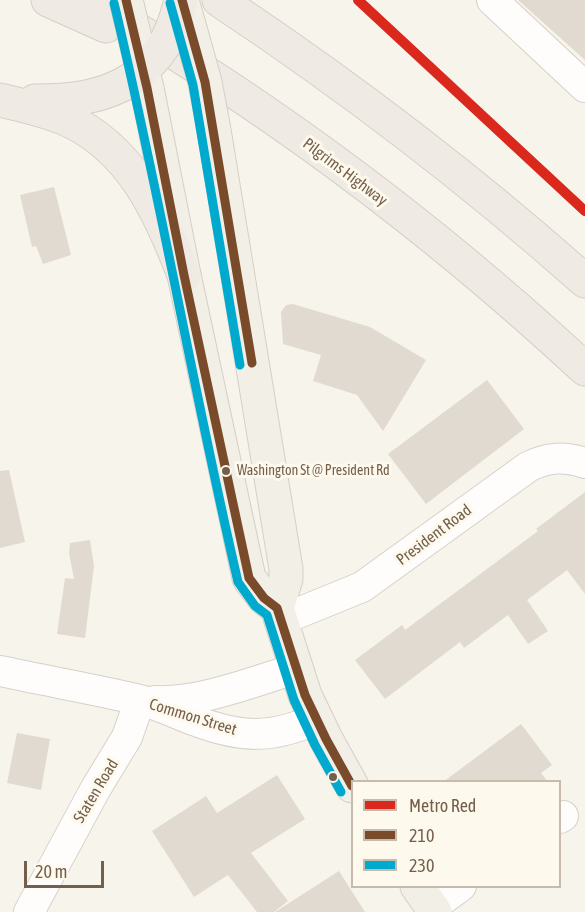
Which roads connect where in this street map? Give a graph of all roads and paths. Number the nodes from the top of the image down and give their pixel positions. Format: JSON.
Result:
{"nodes":[{"id":1,"x":48,"y":0,"type":"edge"},
{"id":2,"x":87,"y":0,"type":"edge"},
{"id":3,"x":126,"y":0,"type":"edge"},
{"id":4,"x":182,"y":0,"type":"edge"},
{"id":5,"x":219,"y":0,"type":"edge"},
{"id":6,"x":492,"y":0,"type":"edge"},
{"id":7,"x":190,"y":63,"type":"junction"},
{"id":8,"x":141,"y":79,"type":"junction"},
{"id":9,"x":585,"y":87,"type":"edge"},
{"id":10,"x":0,"y":100,"type":"edge"},
{"id":11,"x":184,"y":275,"type":"junction"},
{"id":12,"x":585,"y":281,"type":"edge"},
{"id":13,"x":585,"y":369,"type":"edge"},
{"id":14,"x":585,"y":463,"type":"edge"},
{"id":15,"x":279,"y":614,"type":"junction"},
{"id":16,"x":296,"y":669,"type":"junction"},
{"id":17,"x":0,"y":671,"type":"edge"},
{"id":18,"x":140,"y":700,"type":"junction"},
{"id":19,"x":316,"y":720,"type":"junction"},
{"id":20,"x":351,"y":784,"type":"edge"},
{"id":21,"x":457,"y":888,"type":"edge"},
{"id":22,"x":428,"y":902,"type":"edge"},
{"id":23,"x":29,"y":912,"type":"edge"}],
"edges":[{"from":1,"to":7,"type":"highway"},
{"from":2,"to":7,"type":"highway","name":"Pilgrims Highway"},
{"from":3,"to":8,"type":"main road","bridge":true},
{"from":4,"to":8,"type":"highway","bridge":true},
{"from":4,"to":15,"type":"main road","bridge":true},
{"from":5,"to":12,"type":"highway"},
{"from":6,"to":9,"type":"street"},
{"from":7,"to":13,"type":"highway","name":"Pilgrims Highway"},
{"from":8,"to":10,"type":"highway"},
{"from":8,"to":11,"type":"main road"},
{"from":10,"to":11,"type":"highway"},
{"from":11,"to":15,"type":"main road"},
{"from":14,"to":15,"type":"street","name":"President Road"},
{"from":15,"to":16,"type":"main road"},
{"from":16,"to":18,"type":"street","name":"Common Street"},
{"from":16,"to":19,"type":"main road"},
{"from":17,"to":18,"type":"street","name":"Common Street"},
{"from":18,"to":19,"type":"street","name":"Common Street"},
{"from":18,"to":23,"type":"street","name":"Staten Road"},
{"from":19,"to":20,"type":"main road"},
{"from":21,"to":22,"type":"street"}]}
